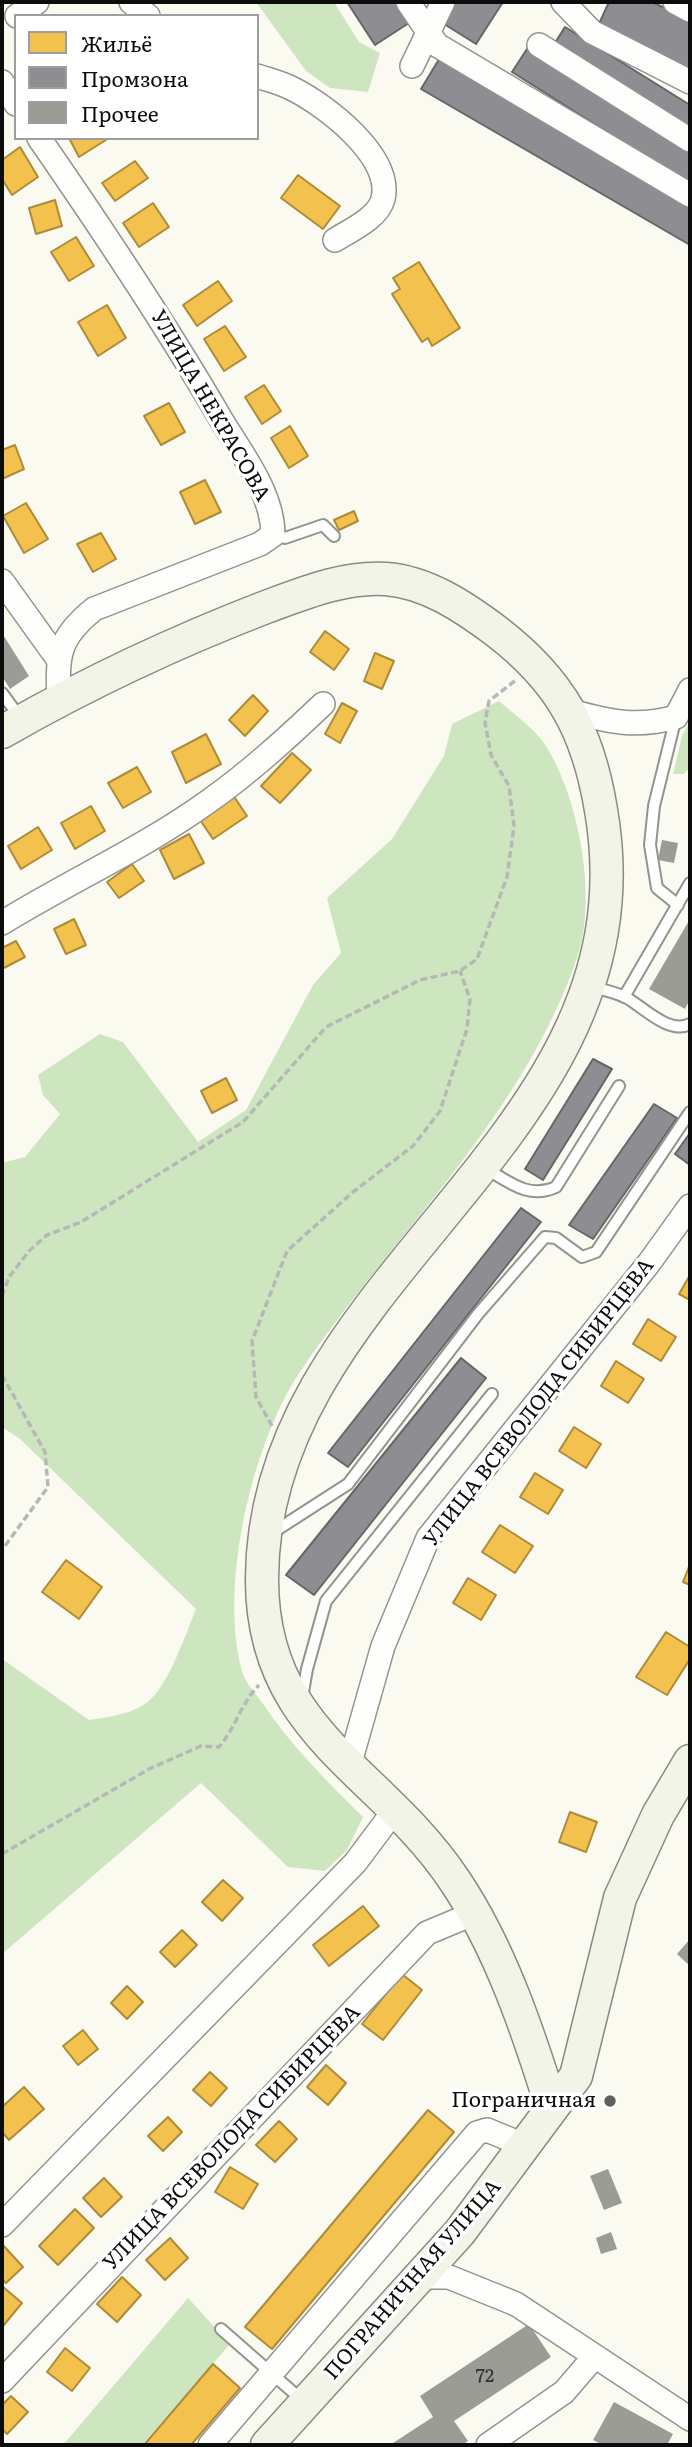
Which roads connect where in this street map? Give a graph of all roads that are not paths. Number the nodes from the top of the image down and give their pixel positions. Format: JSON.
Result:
{"nodes":[{"id":1,"x":37,"y":2,"type":"edge"},
{"id":2,"x":131,"y":2,"type":"edge"},
{"id":3,"x":408,"y":2,"type":"edge"},
{"id":4,"x":425,"y":2,"type":"edge"},
{"id":5,"x":443,"y":2,"type":"edge"},
{"id":6,"x":675,"y":2,"type":"edge"},
{"id":7,"x":575,"y":5,"type":"edge"},
{"id":8,"x":690,"y":10,"type":"edge"},
{"id":9,"x":19,"y":14,"type":"edge"},
{"id":10,"x":146,"y":14,"type":"edge"},
{"id":11,"x":429,"y":33,"type":"junction"},
{"id":12,"x":539,"y":46,"type":"dead end"},
{"id":13,"x":412,"y":66,"type":"dead end"},
{"id":14,"x":259,"y":77,"type":"edge"},
{"id":15,"x":2,"y":82,"type":"edge"},
{"id":16,"x":690,"y":82,"type":"edge"},
{"id":17,"x":14,"y":101,"type":"edge"},
{"id":18,"x":40,"y":140,"type":"edge"},
{"id":19,"x":690,"y":140,"type":"edge"},
{"id":20,"x":690,"y":195,"type":"edge"},
{"id":21,"x":335,"y":240,"type":"dead end"},
{"id":22,"x":273,"y":535,"type":"junction"},
{"id":23,"x":334,"y":536,"type":"dead end"},
{"id":24,"x":2,"y":580,"type":"edge"},
{"id":25,"x":58,"y":659,"type":"junction"},
{"id":26,"x":690,"y":690,"type":"edge"},
{"id":27,"x":2,"y":693,"type":"edge"},
{"id":28,"x":59,"y":699,"type":"junction"},
{"id":29,"x":323,"y":704,"type":"dead end"},
{"id":30,"x":571,"y":711,"type":"junction"},
{"id":31,"x":676,"y":717,"type":"junction"},
{"id":32,"x":12,"y":726,"type":"edge"},
{"id":33,"x":690,"y":883,"type":"edge"},
{"id":34,"x":678,"y":905,"type":"junction"},
{"id":35,"x":2,"y":923,"type":"edge"},
{"id":36,"x":590,"y":986,"type":"junction"},
{"id":37,"x":624,"y":997,"type":"junction"},
{"id":38,"x":690,"y":1024,"type":"edge"},
{"id":39,"x":619,"y":1086,"type":"dead end"},
{"id":40,"x":690,"y":1112,"type":"edge"},
{"id":41,"x":483,"y":1167,"type":"junction"},
{"id":42,"x":690,"y":1206,"type":"edge"},
{"id":43,"x":492,"y":1394,"type":"dead end"},
{"id":44,"x":264,"y":1538,"type":"junction"},
{"id":45,"x":300,"y":1712,"type":"junction"},
{"id":46,"x":690,"y":1762,"type":"edge"},
{"id":47,"x":349,"y":1766,"type":"junction"},
{"id":48,"x":394,"y":1811,"type":"junction"},
{"id":49,"x":475,"y":1913,"type":"junction"},
{"id":50,"x":552,"y":2108,"type":"junction"},
{"id":51,"x":526,"y":2146,"type":"junction"},
{"id":52,"x":2,"y":2225,"type":"edge"},
{"id":53,"x":421,"y":2277,"type":"junction"},
{"id":54,"x":222,"y":2329,"type":"dead end"},
{"id":55,"x":595,"y":2356,"type":"junction"},
{"id":56,"x":271,"y":2372,"type":"junction"},
{"id":57,"x":2,"y":2381,"type":"edge"},
{"id":58,"x":305,"y":2403,"type":"junction"},
{"id":59,"x":690,"y":2419,"type":"edge"},
{"id":60,"x":210,"y":2445,"type":"edge"},
{"id":61,"x":269,"y":2445,"type":"edge"},
{"id":62,"x":488,"y":2445,"type":"edge"}],
"edges":[{"from":1,"to":9,"type":"street"},
{"from":2,"to":10,"type":"street"},
{"from":3,"to":11,"type":"street"},
{"from":4,"to":11,"type":"street"},
{"from":5,"to":11,"type":"street"},
{"from":6,"to":8,"type":"street"},
{"from":7,"to":16,"type":"street"},
{"from":11,"to":13,"type":"street"},
{"from":11,"to":20,"type":"street"},
{"from":12,"to":19,"type":"street"},
{"from":14,"to":21,"type":"street"},
{"from":15,"to":17,"type":"street"},
{"from":18,"to":22,"type":"street","name":"УЛИЦА НЕКРАСОВА"},
{"from":22,"to":23,"type":"lane"},
{"from":22,"to":25,"type":"street"},
{"from":24,"to":25,"type":"street"},
{"from":25,"to":28,"type":"street"},
{"from":26,"to":31,"type":"street"},
{"from":27,"to":32,"type":"lane"},
{"from":28,"to":30,"type":"main road"},
{"from":28,"to":32,"type":"main road"},
{"from":29,"to":35,"type":"street"},
{"from":30,"to":31,"type":"street"},
{"from":30,"to":36,"type":"main road"},
{"from":31,"to":34,"type":"lane"},
{"from":33,"to":34,"type":"lane"},
{"from":34,"to":37,"type":"lane"},
{"from":36,"to":37,"type":"lane"},
{"from":36,"to":41,"type":"main road"},
{"from":37,"to":38,"type":"lane"},
{"from":39,"to":41,"type":"lane"},
{"from":40,"to":44,"type":"lane"},
{"from":41,"to":44,"type":"main road"},
{"from":42,"to":47,"type":"street","name":"УЛИЦА ВСЕВОЛОДА СИБИРЦЕВА"},
{"from":43,"to":45,"type":"lane"},
{"from":44,"to":45,"type":"main road"},
{"from":45,"to":47,"type":"main road"},
{"from":46,"to":50,"type":"main road","name":"ПОГРАНИЧНАЯ УЛИЦА"},
{"from":47,"to":48,"type":"main road"},
{"from":48,"to":49,"type":"main road"},
{"from":48,"to":52,"type":"street"},
{"from":49,"to":50,"type":"main road"},
{"from":49,"to":57,"type":"street","name":"УЛИЦА ВСЕВОЛОДА СИБИРЦЕВА"},
{"from":50,"to":51,"type":"main road","name":"ПОГРАНИЧНАЯ УЛИЦА"},
{"from":51,"to":53,"type":"main road","name":"ПОГРАНИЧНАЯ УЛИЦА"},
{"from":51,"to":56,"type":"street"},
{"from":53,"to":55,"type":"street"},
{"from":53,"to":58,"type":"main road","name":"ПОГРАНИЧНАЯ УЛИЦА"},
{"from":54,"to":56,"type":"lane"},
{"from":55,"to":59,"type":"street"},
{"from":55,"to":62,"type":"street"},
{"from":56,"to":58,"type":"lane"},
{"from":56,"to":60,"type":"street"},
{"from":58,"to":61,"type":"main road","name":"ПОГРАНИЧНАЯ УЛИЦА"}]}
